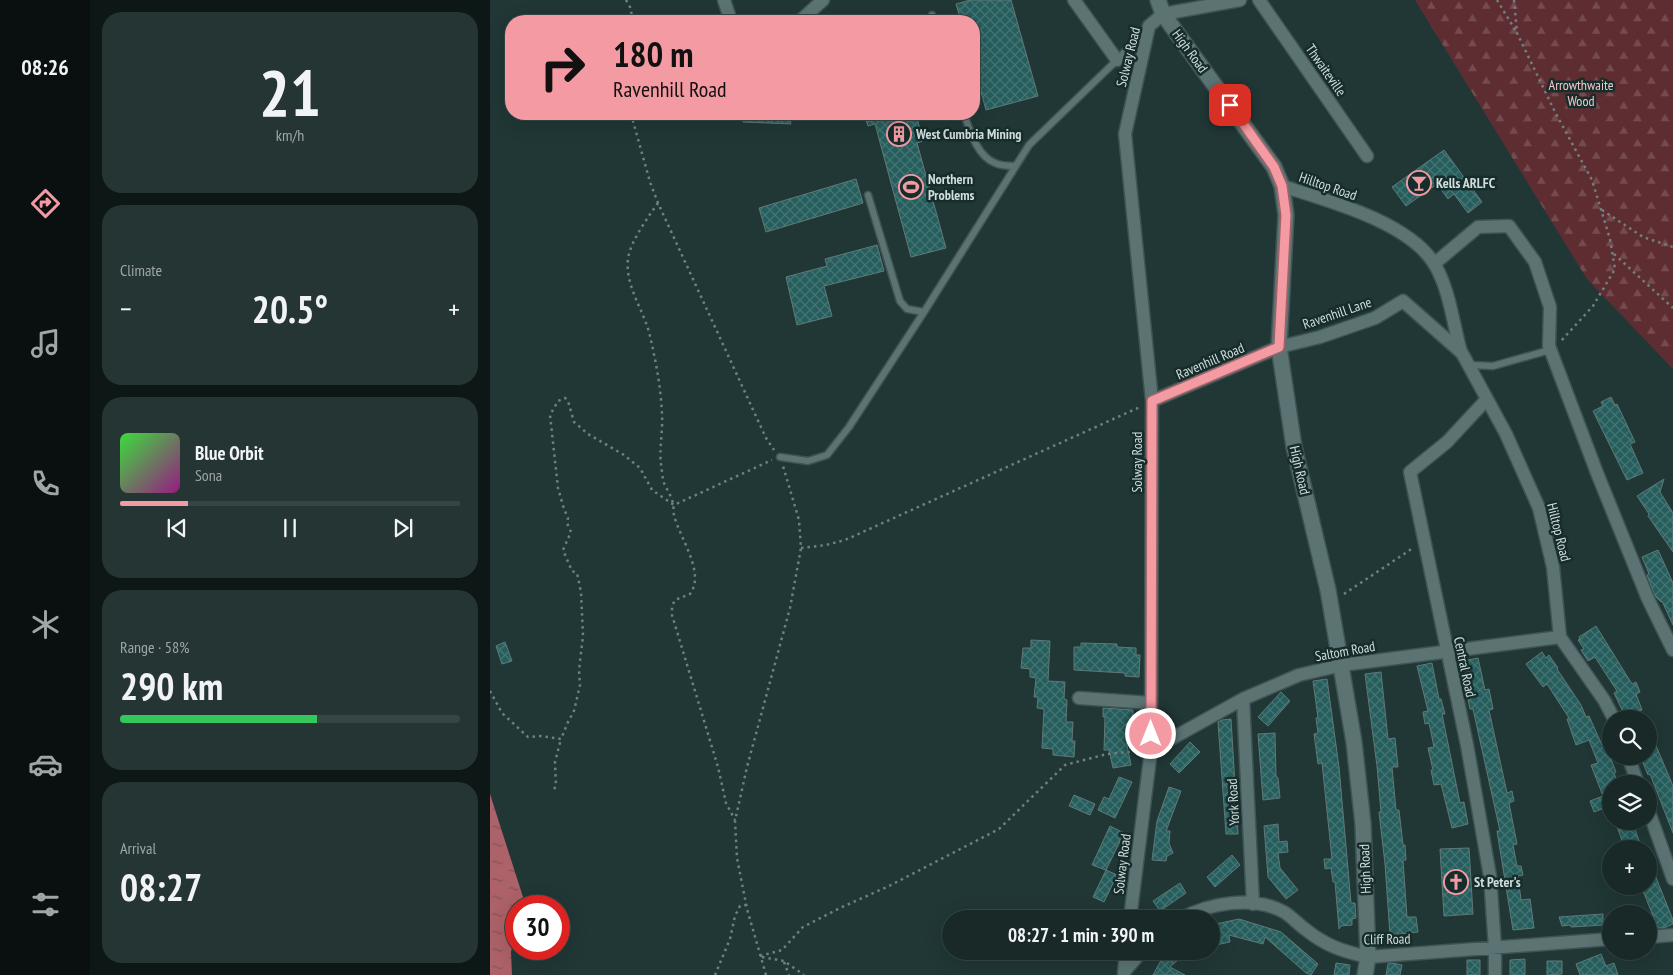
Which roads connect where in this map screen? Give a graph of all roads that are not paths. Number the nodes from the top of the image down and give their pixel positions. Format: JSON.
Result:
{"nodes":[{"id":1,"x":724,"y":0,"type":"edge"},
{"id":2,"x":823,"y":0,"type":"edge"},
{"id":3,"x":1074,"y":0,"type":"edge"},
{"id":4,"x":1240,"y":0,"type":"edge"},
{"id":5,"x":1259,"y":0,"type":"edge"},
{"id":6,"x":1160,"y":7,"type":"edge"},
{"id":7,"x":729,"y":15,"type":"edge"},
{"id":8,"x":807,"y":15,"type":"edge"},
{"id":9,"x":1149,"y":26,"type":"junction"},
{"id":10,"x":1117,"y":60,"type":"junction"},
{"id":11,"x":966,"y":120,"type":"edge"},
{"id":12,"x":1367,"y":156,"type":"dead end"},
{"id":13,"x":1015,"y":166,"type":"junction"},
{"id":14,"x":1282,"y":186,"type":"junction"},
{"id":15,"x":868,"y":195,"type":"dead end"},
{"id":16,"x":1434,"y":264,"type":"junction"},
{"id":17,"x":1403,"y":301,"type":"joint"},
{"id":18,"x":924,"y":312,"type":"junction"},
{"id":19,"x":1279,"y":347,"type":"junction"},
{"id":20,"x":1551,"y":351,"type":"junction"},
{"id":21,"x":1462,"y":353,"type":"junction"},
{"id":22,"x":1468,"y":365,"type":"junction"},
{"id":23,"x":1488,"y":399,"type":"junction"},
{"id":24,"x":1152,"y":401,"type":"junction"},
{"id":25,"x":780,"y":456,"type":"road end"},
{"id":26,"x":1560,"y":637,"type":"junction"},
{"id":27,"x":1673,"y":650,"type":"edge"},
{"id":28,"x":1446,"y":652,"type":"junction"},
{"id":29,"x":1342,"y":665,"type":"junction"},
{"id":30,"x":1079,"y":698,"type":"dead end"},
{"id":31,"x":1243,"y":699,"type":"junction"},
{"id":32,"x":1151,"y":702,"type":"junction"},
{"id":33,"x":1609,"y":710,"type":"edge"},
{"id":34,"x":1151,"y":750,"type":"junction"},
{"id":35,"x":1655,"y":830,"type":"edge"},
{"id":36,"x":1673,"y":879,"type":"edge"},
{"id":37,"x":1253,"y":904,"type":"junction"},
{"id":38,"x":1131,"y":910,"type":"edge"},
{"id":39,"x":1201,"y":910,"type":"edge"},
{"id":40,"x":1673,"y":935,"type":"edge"},
{"id":41,"x":1657,"y":936,"type":"edge"},
{"id":42,"x":1602,"y":940,"type":"edge"},
{"id":43,"x":1495,"y":948,"type":"junction"},
{"id":44,"x":1368,"y":957,"type":"junction"},
{"id":45,"x":1125,"y":960,"type":"edge"},
{"id":46,"x":1135,"y":960,"type":"edge"},
{"id":47,"x":1124,"y":974,"type":"edge"},
{"id":48,"x":1365,"y":975,"type":"edge"},
{"id":49,"x":1495,"y":975,"type":"edge"}],
"edges":[{"from":1,"to":7,"type":"street"},
{"from":2,"to":8,"type":"street"},
{"from":3,"to":10,"type":"street"},
{"from":4,"to":6,"type":"street"},
{"from":5,"to":12,"type":"street","name":"Thwaiteville"},
{"from":6,"to":9,"type":"street","name":"Solway Road"},
{"from":6,"to":14,"type":"street","name":"High Road"},
{"from":9,"to":10,"type":"lane"},
{"from":9,"to":24,"type":"street","name":"Solway Road"},
{"from":10,"to":13,"type":"lane"},
{"from":11,"to":13,"type":"lane"},
{"from":13,"to":18,"type":"lane"},
{"from":14,"to":16,"type":"street","name":"Hilltop Road"},
{"from":14,"to":19,"type":"street","name":"High Road"},
{"from":15,"to":18,"type":"lane"},
{"from":16,"to":20,"type":"street"},
{"from":16,"to":21,"type":"street","name":"Hilltop Road"},
{"from":17,"to":19,"type":"street","name":"Ravenhill Lane"},
{"from":17,"to":21,"type":"street","name":"Hilltop Road"},
{"from":18,"to":25,"type":"lane"},
{"from":19,"to":24,"type":"street","name":"Ravenhill Road"},
{"from":19,"to":29,"type":"street","name":"High Road"},
{"from":20,"to":22,"type":"lane"},
{"from":20,"to":27,"type":"street"},
{"from":21,"to":22,"type":"street","name":"Hilltop Road"},
{"from":22,"to":23,"type":"street","name":"Hilltop Road"},
{"from":23,"to":26,"type":"street","name":"Hilltop Road"},
{"from":23,"to":28,"type":"street","name":"Central Road"},
{"from":24,"to":32,"type":"street","name":"Solway Road"},
{"from":26,"to":28,"type":"street","name":"Saltom Road"},
{"from":26,"to":33,"type":"street","name":"Hilltop Road"},
{"from":28,"to":29,"type":"street","name":"Saltom Road"},
{"from":28,"to":43,"type":"street","name":"Central Road"},
{"from":29,"to":31,"type":"street","name":"Saltom Road"},
{"from":29,"to":44,"type":"street","name":"High Road"},
{"from":30,"to":32,"type":"street"},
{"from":31,"to":34,"type":"street","name":"Saltom Road"},
{"from":31,"to":37,"type":"street","name":"York Road"},
{"from":32,"to":34,"type":"street","name":"Solway Road"},
{"from":34,"to":38,"type":"street","name":"Solway Road"},
{"from":35,"to":36,"type":"street"},
{"from":37,"to":39,"type":"street","name":"Cliff Road"},
{"from":37,"to":44,"type":"street","name":"Cliff Road"},
{"from":40,"to":41,"type":"street"},
{"from":42,"to":43,"type":"street","name":"Cliff Road"},
{"from":43,"to":44,"type":"street","name":"Cliff Road"},
{"from":43,"to":49,"type":"street","name":"Central Road"},
{"from":44,"to":48,"type":"street","name":"High Road"},
{"from":45,"to":47,"type":"street"},
{"from":46,"to":47,"type":"street"}]}
